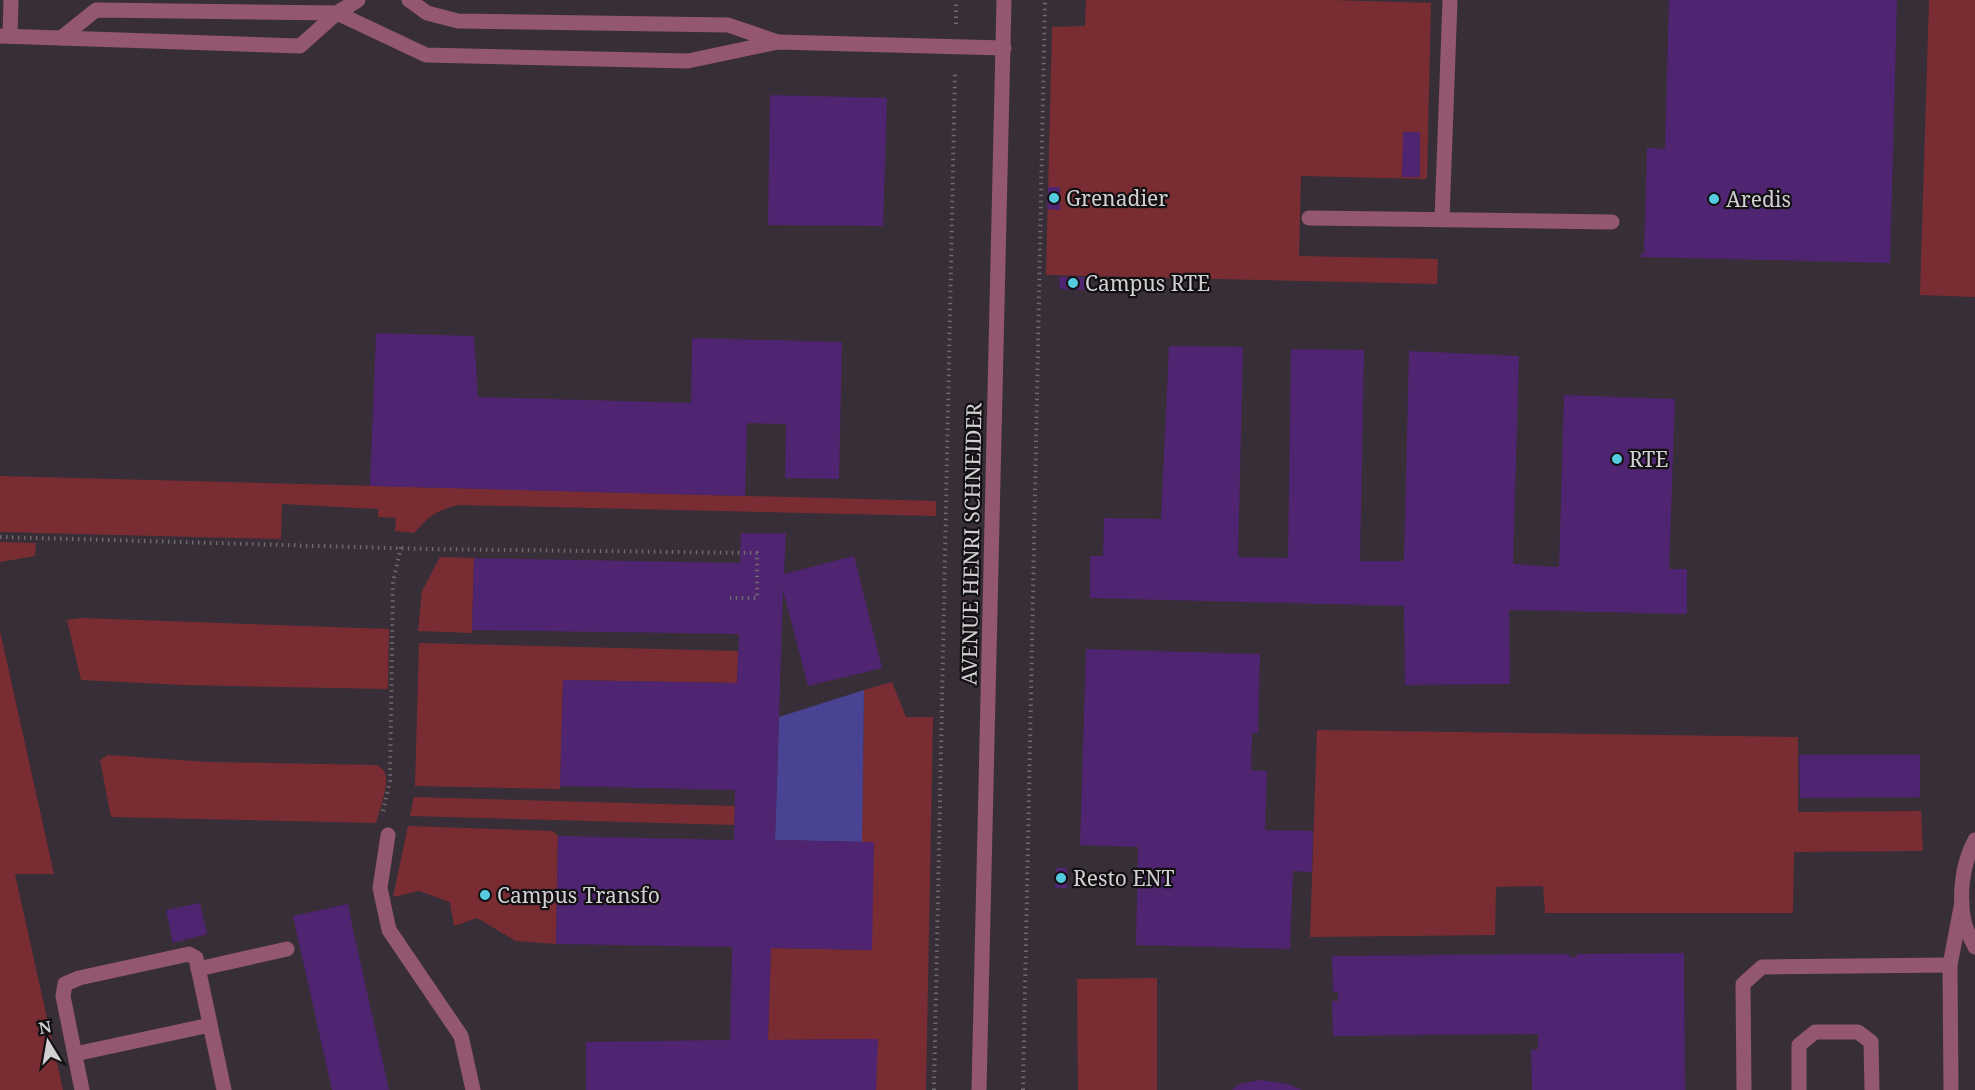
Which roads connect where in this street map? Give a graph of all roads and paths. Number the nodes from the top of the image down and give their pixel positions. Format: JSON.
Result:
{"nodes":[{"id":1,"x":11,"y":0,"type":"edge"},
{"id":2,"x":358,"y":0,"type":"edge"},
{"id":3,"x":409,"y":0,"type":"edge"},
{"id":4,"x":956,"y":0,"type":"edge"},
{"id":5,"x":1004,"y":0,"type":"edge"},
{"id":6,"x":1045,"y":0,"type":"edge"},
{"id":7,"x":1450,"y":0,"type":"edge"},
{"id":8,"x":337,"y":13,"type":"junction"},
{"id":9,"x":5,"y":36,"type":"edge"},
{"id":10,"x":61,"y":38,"type":"junction"},
{"id":11,"x":778,"y":42,"type":"junction"},
{"id":12,"x":955,"y":47,"type":"junction"},
{"id":13,"x":1004,"y":48,"type":"junction"},
{"id":14,"x":1309,"y":218,"type":"dead end"},
{"id":15,"x":1442,"y":219,"type":"junction"},
{"id":16,"x":1612,"y":222,"type":"dead end"},
{"id":17,"x":0,"y":537,"type":"edge"},
{"id":18,"x":401,"y":547,"type":"junction"},
{"id":19,"x":730,"y":598,"type":"dead end"},
{"id":20,"x":382,"y":813,"type":"dead end"},
{"id":21,"x":388,"y":835,"type":"dead end"},
{"id":22,"x":1975,"y":840,"type":"edge"},
{"id":23,"x":1962,"y":902,"type":"junction"},
{"id":24,"x":1975,"y":947,"type":"edge"},
{"id":25,"x":287,"y":949,"type":"dead end"},
{"id":26,"x":1950,"y":966,"type":"junction"},
{"id":27,"x":198,"y":969,"type":"junction"},
{"id":28,"x":210,"y":1025,"type":"junction"},
{"id":29,"x":75,"y":1054,"type":"junction"},
{"id":30,"x":82,"y":1090,"type":"edge"},
{"id":31,"x":224,"y":1090,"type":"edge"},
{"id":32,"x":473,"y":1090,"type":"edge"},
{"id":33,"x":934,"y":1090,"type":"edge"},
{"id":34,"x":979,"y":1090,"type":"edge"},
{"id":35,"x":1023,"y":1090,"type":"edge"},
{"id":36,"x":1744,"y":1090,"type":"edge"},
{"id":37,"x":1799,"y":1090,"type":"edge"},
{"id":38,"x":1872,"y":1090,"type":"edge"},
{"id":39,"x":1950,"y":1090,"type":"edge"}],
"edges":[{"from":1,"to":9,"type":"street"},
{"from":2,"to":8,"type":"street"},
{"from":3,"to":11,"type":"street"},
{"from":4,"to":12,"type":"path"},
{"from":5,"to":13,"type":"street","name":"AVENUE HENRI SCHNEIDER"},
{"from":6,"to":35,"type":"path"},
{"from":7,"to":15,"type":"street"},
{"from":8,"to":10,"type":"street"},
{"from":8,"to":10,"type":"street"},
{"from":8,"to":11,"type":"street"},
{"from":9,"to":10,"type":"street"},
{"from":11,"to":12,"type":"street"},
{"from":12,"to":13,"type":"street"},
{"from":12,"to":33,"type":"path"},
{"from":13,"to":34,"type":"street","name":"AVENUE HENRI SCHNEIDER"},
{"from":14,"to":15,"type":"street"},
{"from":15,"to":16,"type":"street"},
{"from":17,"to":18,"type":"path"},
{"from":18,"to":19,"type":"path"},
{"from":18,"to":20,"type":"path"},
{"from":21,"to":32,"type":"street"},
{"from":22,"to":23,"type":"street"},
{"from":23,"to":24,"type":"street"},
{"from":23,"to":26,"type":"street"},
{"from":25,"to":27,"type":"street"},
{"from":26,"to":36,"type":"street"},
{"from":26,"to":39,"type":"street"},
{"from":27,"to":28,"type":"street"},
{"from":27,"to":29,"type":"street"},
{"from":28,"to":29,"type":"street"},
{"from":28,"to":31,"type":"street"},
{"from":29,"to":30,"type":"street"},
{"from":37,"to":38,"type":"street"}]}
